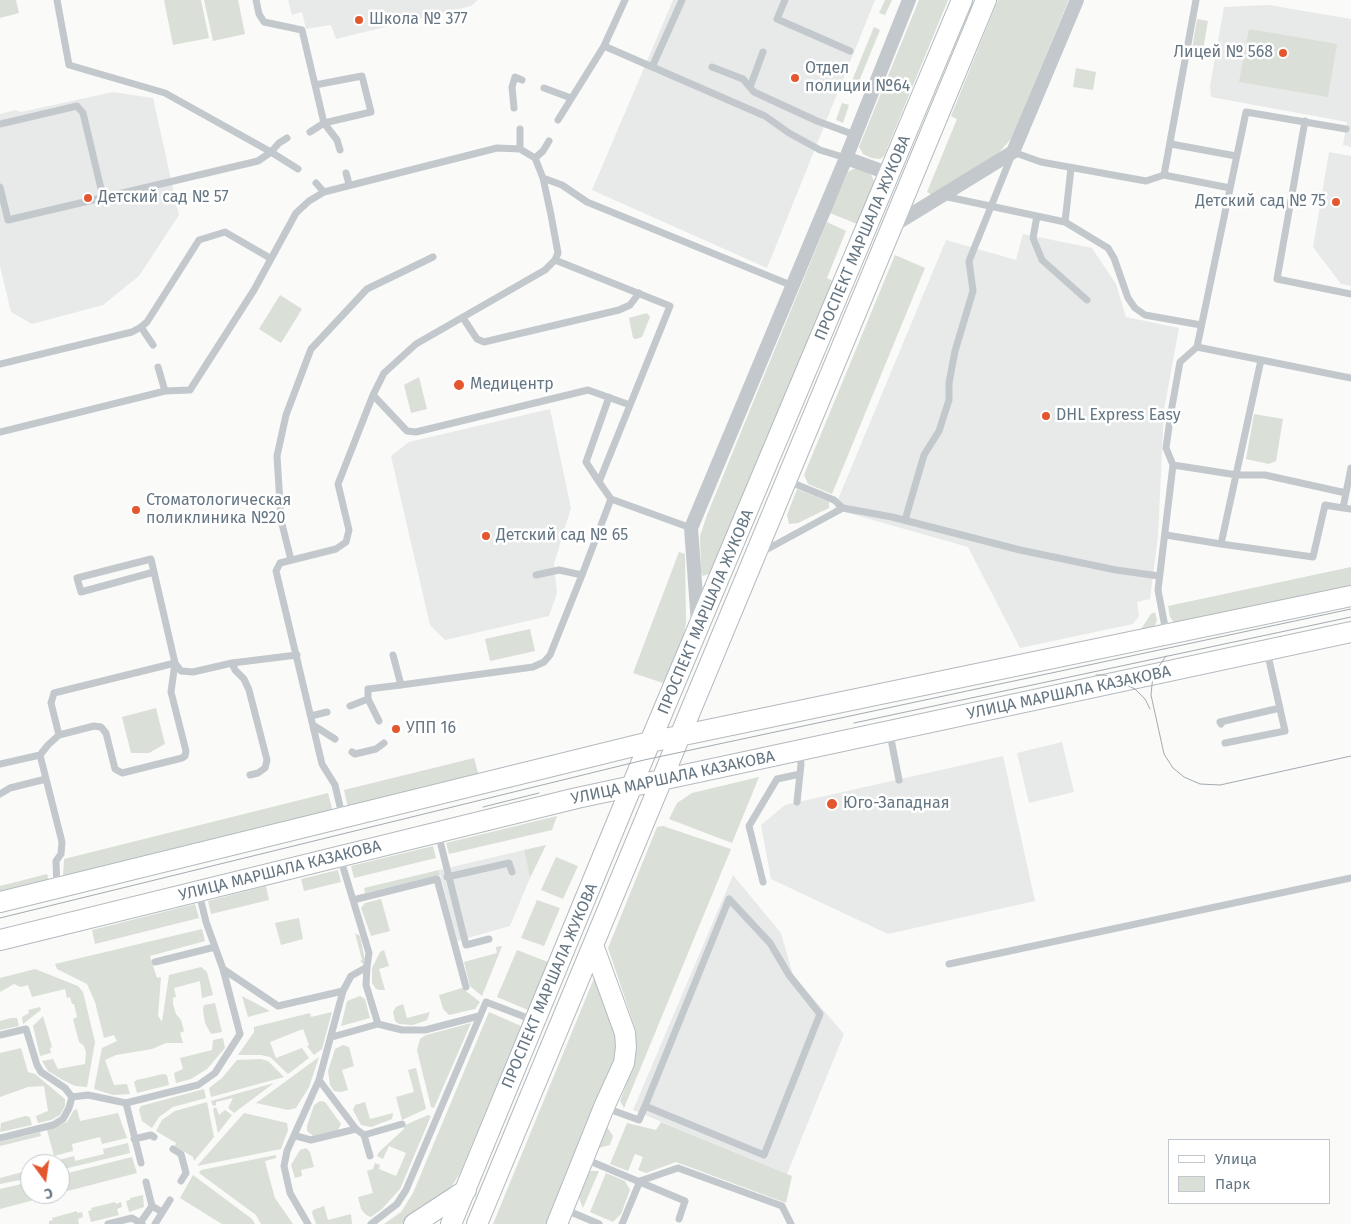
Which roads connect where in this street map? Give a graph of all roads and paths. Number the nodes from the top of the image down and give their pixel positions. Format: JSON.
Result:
{"nodes":[{"id":1,"x":57,"y":0,"type":"edge"},
{"id":2,"x":256,"y":0,"type":"edge"},
{"id":3,"x":624,"y":0,"type":"edge"},
{"id":4,"x":682,"y":0,"type":"edge"},
{"id":5,"x":785,"y":0,"type":"edge"},
{"id":6,"x":909,"y":0,"type":"edge"},
{"id":7,"x":962,"y":0,"type":"edge"},
{"id":8,"x":986,"y":0,"type":"edge"},
{"id":9,"x":1077,"y":0,"type":"edge"},
{"id":10,"x":1196,"y":0,"type":"edge"},
{"id":11,"x":604,"y":46,"type":"junction"},
{"id":12,"x":850,"y":51,"type":"dead end"},
{"id":13,"x":763,"y":52,"type":"dead end"},
{"id":14,"x":653,"y":65,"type":"junction"},
{"id":15,"x":712,"y":67,"type":"dead end"},
{"id":16,"x":522,"y":80,"type":"dead end"},
{"id":17,"x":315,"y":85,"type":"junction"},
{"id":18,"x":750,"y":86,"type":"junction"},
{"id":19,"x":544,"y":88,"type":"dead end"},
{"id":20,"x":571,"y":98,"type":"junction"},
{"id":21,"x":514,"y":108,"type":"dead end"},
{"id":22,"x":558,"y":120,"type":"dead end"},
{"id":23,"x":1305,"y":121,"type":"junction"},
{"id":24,"x":324,"y":123,"type":"junction"},
{"id":25,"x":0,"y":124,"type":"edge"},
{"id":26,"x":1346,"y":128,"type":"dead end"},
{"id":27,"x":520,"y":129,"type":"dead end"},
{"id":28,"x":310,"y":132,"type":"dead end"},
{"id":29,"x":855,"y":135,"type":"junction"},
{"id":30,"x":287,"y":138,"type":"dead end"},
{"id":31,"x":548,"y":141,"type":"dead end"},
{"id":32,"x":1171,"y":144,"type":"junction"},
{"id":33,"x":520,"y":149,"type":"junction"},
{"id":34,"x":340,"y":150,"type":"dead end"},
{"id":35,"x":271,"y":152,"type":"junction"},
{"id":36,"x":1014,"y":152,"type":"junction"},
{"id":37,"x":1236,"y":156,"type":"junction"},
{"id":38,"x":535,"y":158,"type":"junction"},
{"id":39,"x":846,"y":158,"type":"junction"},
{"id":40,"x":1072,"y":168,"type":"junction"},
{"id":41,"x":298,"y":169,"type":"dead end"},
{"id":42,"x":346,"y":173,"type":"dead end"},
{"id":43,"x":890,"y":174,"type":"junction"},
{"id":44,"x":1164,"y":175,"type":"junction"},
{"id":45,"x":543,"y":178,"type":"junction"},
{"id":46,"x":316,"y":182,"type":"dead end"},
{"id":47,"x":349,"y":184,"type":"junction"},
{"id":48,"x":0,"y":186,"type":"edge"},
{"id":49,"x":1230,"y":188,"type":"junction"},
{"id":50,"x":324,"y":192,"type":"junction"},
{"id":51,"x":942,"y":196,"type":"junction"},
{"id":52,"x":103,"y":197,"type":"junction"},
{"id":53,"x":992,"y":205,"type":"junction"},
{"id":54,"x":1037,"y":216,"type":"junction"},
{"id":55,"x":1064,"y":222,"type":"junction"},
{"id":56,"x":894,"y":225,"type":"junction"},
{"id":57,"x":433,"y":257,"type":"dead end"},
{"id":58,"x":270,"y":258,"type":"junction"},
{"id":59,"x":555,"y":260,"type":"junction"},
{"id":60,"x":793,"y":286,"type":"junction"},
{"id":61,"x":639,"y":293,"type":"junction"},
{"id":62,"x":1351,"y":294,"type":"edge"},
{"id":63,"x":1087,"y":300,"type":"dead end"},
{"id":64,"x":463,"y":318,"type":"junction"},
{"id":65,"x":1201,"y":325,"type":"junction"},
{"id":66,"x":141,"y":327,"type":"junction"},
{"id":67,"x":153,"y":346,"type":"dead end"},
{"id":68,"x":1197,"y":348,"type":"junction"},
{"id":69,"x":1261,"y":360,"type":"junction"},
{"id":70,"x":0,"y":364,"type":"edge"},
{"id":71,"x":158,"y":366,"type":"dead end"},
{"id":72,"x":1351,"y":378,"type":"edge"},
{"id":73,"x":165,"y":391,"type":"junction"},
{"id":74,"x":373,"y":395,"type":"junction"},
{"id":75,"x":609,"y":397,"type":"junction"},
{"id":76,"x":630,"y":405,"type":"junction"},
{"id":77,"x":0,"y":432,"type":"edge"},
{"id":78,"x":1173,"y":465,"type":"junction"},
{"id":79,"x":1351,"y":468,"type":"edge"},
{"id":80,"x":1237,"y":475,"type":"junction"},
{"id":81,"x":786,"y":480,"type":"junction"},
{"id":82,"x":599,"y":482,"type":"junction"},
{"id":83,"x":1346,"y":493,"type":"junction"},
{"id":84,"x":611,"y":499,"type":"junction"},
{"id":85,"x":843,"y":508,"type":"junction"},
{"id":86,"x":1347,"y":508,"type":"edge"},
{"id":87,"x":905,"y":520,"type":"junction"},
{"id":88,"x":692,"y":528,"type":"junction"},
{"id":89,"x":1166,"y":534,"type":"junction"},
{"id":90,"x":1221,"y":544,"type":"junction"},
{"id":91,"x":755,"y":556,"type":"junction"},
{"id":92,"x":291,"y":560,"type":"junction"},
{"id":93,"x":154,"y":572,"type":"junction"},
{"id":94,"x":536,"y":574,"type":"dead end"},
{"id":95,"x":582,"y":576,"type":"junction"},
{"id":96,"x":1160,"y":576,"type":"junction"},
{"id":97,"x":1351,"y":596,"type":"edge"},
{"id":98,"x":698,"y":632,"type":"junction"},
{"id":99,"x":1351,"y":632,"type":"edge"},
{"id":100,"x":1167,"y":635,"type":"junction"},
{"id":101,"x":1267,"y":651,"type":"junction"},
{"id":102,"x":297,"y":655,"type":"junction"},
{"id":103,"x":393,"y":655,"type":"dead end"},
{"id":104,"x":175,"y":663,"type":"junction"},
{"id":105,"x":232,"y":663,"type":"junction"},
{"id":106,"x":401,"y":684,"type":"junction"},
{"id":107,"x":368,"y":699,"type":"junction"},
{"id":108,"x":350,"y":706,"type":"dead end"},
{"id":109,"x":1280,"y":708,"type":"junction"},
{"id":110,"x":327,"y":712,"type":"dead end"},
{"id":111,"x":311,"y":716,"type":"junction"},
{"id":112,"x":379,"y":721,"type":"dead end"},
{"id":113,"x":312,"y":724,"type":"junction"},
{"id":114,"x":1220,"y":724,"type":"dead end"},
{"id":115,"x":889,"y":730,"type":"junction"},
{"id":116,"x":59,"y":735,"type":"junction"},
{"id":117,"x":680,"y":736,"type":"junction"},
{"id":118,"x":335,"y":739,"type":"dead end"},
{"id":119,"x":650,"y":742,"type":"junction"},
{"id":120,"x":384,"y":743,"type":"dead end"},
{"id":121,"x":1225,"y":743,"type":"dead end"},
{"id":122,"x":798,"y":750,"type":"junction"},
{"id":123,"x":352,"y":752,"type":"dead end"},
{"id":124,"x":40,"y":755,"type":"junction"},
{"id":125,"x":0,"y":764,"type":"edge"},
{"id":126,"x":800,"y":774,"type":"junction"},
{"id":127,"x":250,"y":776,"type":"dead end"},
{"id":128,"x":46,"y":779,"type":"junction"},
{"id":129,"x":662,"y":780,"type":"junction"},
{"id":130,"x":900,"y":780,"type":"dead end"},
{"id":131,"x":634,"y":786,"type":"junction"},
{"id":132,"x":0,"y":794,"type":"edge"},
{"id":133,"x":797,"y":802,"type":"dead end"},
{"id":134,"x":343,"y":818,"type":"junction"},
{"id":135,"x":438,"y":832,"type":"junction"},
{"id":136,"x":340,"y":856,"type":"junction"},
{"id":137,"x":512,"y":872,"type":"dead end"},
{"id":138,"x":447,"y":877,"type":"junction"},
{"id":139,"x":1351,"y":878,"type":"edge"},
{"id":140,"x":763,"y":882,"type":"dead end"},
{"id":141,"x":57,"y":888,"type":"junction"},
{"id":142,"x":198,"y":891,"type":"junction"},
{"id":143,"x":353,"y":900,"type":"junction"},
{"id":144,"x":0,"y":902,"type":"edge"},
{"id":145,"x":489,"y":939,"type":"dead end"},
{"id":146,"x":0,"y":940,"type":"edge"},
{"id":147,"x":593,"y":945,"type":"junction"},
{"id":148,"x":215,"y":947,"type":"junction"},
{"id":149,"x":154,"y":962,"type":"dead end"},
{"id":150,"x":949,"y":964,"type":"dead end"},
{"id":151,"x":367,"y":967,"type":"junction"},
{"id":152,"x":223,"y":968,"type":"junction"},
{"id":153,"x":466,"y":987,"type":"dead end"},
{"id":154,"x":343,"y":991,"type":"junction"},
{"id":155,"x":479,"y":1016,"type":"junction"},
{"id":156,"x":535,"y":1021,"type":"junction"},
{"id":157,"x":378,"y":1024,"type":"junction"},
{"id":158,"x":0,"y":1035,"type":"edge"},
{"id":159,"x":332,"y":1037,"type":"junction"},
{"id":160,"x":320,"y":1080,"type":"junction"},
{"id":161,"x":72,"y":1097,"type":"junction"},
{"id":162,"x":126,"y":1103,"type":"junction"},
{"id":163,"x":644,"y":1106,"type":"junction"},
{"id":164,"x":604,"y":1107,"type":"junction"},
{"id":165,"x":402,"y":1124,"type":"dead end"},
{"id":166,"x":356,"y":1129,"type":"junction"},
{"id":167,"x":364,"y":1135,"type":"junction"},
{"id":168,"x":296,"y":1136,"type":"junction"},
{"id":169,"x":154,"y":1137,"type":"dead end"},
{"id":170,"x":0,"y":1138,"type":"edge"},
{"id":171,"x":134,"y":1139,"type":"junction"},
{"id":172,"x":173,"y":1149,"type":"dead end"},
{"id":173,"x":370,"y":1156,"type":"dead end"},
{"id":174,"x":583,"y":1158,"type":"junction"},
{"id":175,"x":140,"y":1163,"type":"dead end"},
{"id":176,"x":181,"y":1181,"type":"dead end"},
{"id":177,"x":640,"y":1181,"type":"junction"},
{"id":178,"x":146,"y":1182,"type":"dead end"},
{"id":179,"x":466,"y":1190,"type":"junction"},
{"id":180,"x":170,"y":1200,"type":"dead end"},
{"id":181,"x":152,"y":1206,"type":"junction"},
{"id":182,"x":162,"y":1212,"type":"junction"},
{"id":183,"x":560,"y":1216,"type":"edge"},
{"id":184,"x":678,"y":1219,"type":"dead end"},
{"id":185,"x":108,"y":1224,"type":"edge"},
{"id":186,"x":141,"y":1224,"type":"edge"},
{"id":187,"x":155,"y":1224,"type":"edge"},
{"id":188,"x":308,"y":1224,"type":"edge"},
{"id":189,"x":371,"y":1224,"type":"edge"},
{"id":190,"x":414,"y":1224,"type":"edge"},
{"id":191,"x":451,"y":1224,"type":"edge"},
{"id":192,"x":477,"y":1224,"type":"edge"},
{"id":193,"x":599,"y":1224,"type":"edge"},
{"id":194,"x":622,"y":1224,"type":"edge"},
{"id":195,"x":791,"y":1224,"type":"edge"}],
"edges":[{"from":1,"to":35,"type":"lane"},
{"from":2,"to":17,"type":"lane"},
{"from":3,"to":11,"type":"lane"},
{"from":4,"to":14,"type":"lane"},
{"from":5,"to":12,"type":"lane"},
{"from":6,"to":29,"type":"street"},
{"from":7,"to":43,"type":"main road","name":"ПРОСПЕКТ МАРШАЛА ЖУКОВА"},
{"from":8,"to":56,"type":"main road","name":"ПРОСПЕКТ МАРШАЛА ЖУКОВА"},
{"from":9,"to":36,"type":"street"},
{"from":10,"to":32,"type":"lane"},
{"from":11,"to":14,"type":"lane"},
{"from":11,"to":20,"type":"lane"},
{"from":13,"to":18,"type":"lane"},
{"from":14,"to":39,"type":"lane"},
{"from":15,"to":18,"type":"lane"},
{"from":16,"to":21,"type":"lane"},
{"from":17,"to":24,"type":"lane"},
{"from":17,"to":24,"type":"lane"},
{"from":18,"to":29,"type":"lane"},
{"from":19,"to":20,"type":"lane"},
{"from":20,"to":22,"type":"lane"},
{"from":23,"to":26,"type":"lane"},
{"from":23,"to":37,"type":"lane"},
{"from":23,"to":62,"type":"lane"},
{"from":24,"to":28,"type":"lane"},
{"from":24,"to":34,"type":"lane"},
{"from":25,"to":52,"type":"lane"},
{"from":27,"to":33,"type":"lane"},
{"from":29,"to":39,"type":"street"},
{"from":30,"to":35,"type":"lane"},
{"from":31,"to":38,"type":"lane"},
{"from":32,"to":37,"type":"lane"},
{"from":32,"to":44,"type":"lane"},
{"from":33,"to":38,"type":"lane"},
{"from":33,"to":47,"type":"lane"},
{"from":35,"to":41,"type":"lane"},
{"from":35,"to":52,"type":"lane"},
{"from":36,"to":40,"type":"lane"},
{"from":36,"to":51,"type":"street"},
{"from":36,"to":53,"type":"lane"},
{"from":37,"to":49,"type":"lane"},
{"from":38,"to":45,"type":"lane"},
{"from":39,"to":43,"type":"street"},
{"from":39,"to":60,"type":"street"},
{"from":40,"to":44,"type":"lane"},
{"from":40,"to":55,"type":"lane"},
{"from":42,"to":47,"type":"lane"},
{"from":43,"to":98,"type":"main road","name":"ПРОСПЕКТ МАРШАЛА ЖУКОВА"},
{"from":44,"to":49,"type":"lane"},
{"from":45,"to":59,"type":"lane"},
{"from":45,"to":60,"type":"lane"},
{"from":46,"to":50,"type":"lane"},
{"from":47,"to":50,"type":"lane"},
{"from":48,"to":52,"type":"lane"},
{"from":49,"to":65,"type":"lane"},
{"from":50,"to":58,"type":"lane"},
{"from":51,"to":53,"type":"lane"},
{"from":51,"to":56,"type":"street"},
{"from":53,"to":54,"type":"lane"},
{"from":53,"to":87,"type":"lane"},
{"from":54,"to":55,"type":"lane"},
{"from":54,"to":63,"type":"lane"},
{"from":55,"to":65,"type":"lane"},
{"from":56,"to":81,"type":"main road","name":"ПРОСПЕКТ МАРШАЛА ЖУКОВА"},
{"from":57,"to":92,"type":"lane"},
{"from":58,"to":66,"type":"lane"},
{"from":58,"to":73,"type":"lane"},
{"from":59,"to":61,"type":"lane"},
{"from":59,"to":64,"type":"lane"},
{"from":60,"to":88,"type":"street"},
{"from":61,"to":64,"type":"lane"},
{"from":61,"to":76,"type":"lane"},
{"from":64,"to":74,"type":"lane"},
{"from":65,"to":68,"type":"lane"},
{"from":66,"to":67,"type":"lane"},
{"from":66,"to":70,"type":"lane"},
{"from":68,"to":69,"type":"lane"},
{"from":68,"to":78,"type":"lane"},
{"from":69,"to":72,"type":"lane"},
{"from":69,"to":80,"type":"lane"},
{"from":71,"to":73,"type":"lane"},
{"from":73,"to":77,"type":"lane"},
{"from":74,"to":75,"type":"lane"},
{"from":74,"to":92,"type":"lane"},
{"from":75,"to":76,"type":"lane"},
{"from":75,"to":82,"type":"lane"},
{"from":76,"to":82,"type":"lane"},
{"from":78,"to":80,"type":"lane"},
{"from":78,"to":89,"type":"lane"},
{"from":79,"to":83,"type":"lane"},
{"from":80,"to":83,"type":"lane"},
{"from":80,"to":90,"type":"lane"},
{"from":81,"to":85,"type":"lane"},
{"from":81,"to":91,"type":"main road","name":"ПРОСПЕКТ МАРШАЛА ЖУКОВА"},
{"from":82,"to":84,"type":"lane"},
{"from":83,"to":86,"type":"lane"},
{"from":84,"to":88,"type":"lane"},
{"from":84,"to":95,"type":"lane"},
{"from":85,"to":87,"type":"lane"},
{"from":85,"to":91,"type":"lane"},
{"from":86,"to":90,"type":"lane"},
{"from":87,"to":96,"type":"lane"},
{"from":88,"to":98,"type":"street"},
{"from":89,"to":90,"type":"lane"},
{"from":89,"to":96,"type":"lane"},
{"from":91,"to":117,"type":"main road","name":"ПРОСПЕКТ МАРШАЛА ЖУКОВА"},
{"from":92,"to":102,"type":"lane"},
{"from":93,"to":93,"type":"lane"},
{"from":93,"to":104,"type":"lane"},
{"from":94,"to":95,"type":"lane"},
{"from":95,"to":106,"type":"lane"},
{"from":96,"to":100,"type":"lane"},
{"from":97,"to":100,"type":"main road"},
{"from":98,"to":119,"type":"main road","name":"ПРОСПЕКТ МАРШАЛА ЖУКОВА"},
{"from":99,"to":101,"type":"main road","name":"УЛИЦА МАРШАЛА КАЗАКОВА"},
{"from":100,"to":117,"type":"main road"},
{"from":101,"to":109,"type":"lane"},
{"from":101,"to":115,"type":"main road","name":"УЛИЦА МАРШАЛА КАЗАКОВА"},
{"from":102,"to":105,"type":"lane"},
{"from":102,"to":111,"type":"lane"},
{"from":103,"to":106,"type":"lane"},
{"from":104,"to":105,"type":"lane"},
{"from":104,"to":116,"type":"lane"},
{"from":104,"to":116,"type":"lane"},
{"from":105,"to":127,"type":"lane"},
{"from":106,"to":107,"type":"lane"},
{"from":107,"to":108,"type":"lane"},
{"from":107,"to":112,"type":"lane"},
{"from":109,"to":114,"type":"lane"},
{"from":109,"to":121,"type":"lane"},
{"from":110,"to":111,"type":"lane"},
{"from":111,"to":113,"type":"lane"},
{"from":113,"to":118,"type":"lane"},
{"from":113,"to":134,"type":"lane"},
{"from":115,"to":122,"type":"main road","name":"УЛИЦА МАРШАЛА КАЗАКОВА"},
{"from":115,"to":130,"type":"lane"},
{"from":116,"to":124,"type":"lane"},
{"from":117,"to":119,"type":"main road"},
{"from":117,"to":129,"type":"main road","name":"ПРОСПЕКТ МАРШАЛА ЖУКОВА"},
{"from":119,"to":131,"type":"main road","name":"ПРОСПЕКТ МАРШАЛА ЖУКОВА"},
{"from":119,"to":134,"type":"main road"},
{"from":120,"to":123,"type":"lane"},
{"from":122,"to":126,"type":"lane"},
{"from":122,"to":129,"type":"main road","name":"УЛИЦА МАРШАЛА КАЗАКОВА"},
{"from":124,"to":125,"type":"lane"},
{"from":124,"to":128,"type":"lane"},
{"from":126,"to":133,"type":"lane"},
{"from":126,"to":140,"type":"lane"},
{"from":128,"to":132,"type":"lane"},
{"from":128,"to":141,"type":"lane"},
{"from":129,"to":131,"type":"main road","name":"УЛИЦА МАРШАЛА КАЗАКОВА"},
{"from":129,"to":147,"type":"main road","name":"ПРОСПЕКТ МАРШАЛА ЖУКОВА"},
{"from":131,"to":135,"type":"main road","name":"УЛИЦА МАРШАЛА КАЗАКОВА"},
{"from":131,"to":156,"type":"main road","name":"ПРОСПЕКТ МАРШАЛА ЖУКОВА"},
{"from":134,"to":141,"type":"main road"},
{"from":135,"to":136,"type":"main road","name":"УЛИЦА МАРШАЛА КАЗАКОВА"},
{"from":135,"to":138,"type":"lane"},
{"from":136,"to":142,"type":"main road","name":"УЛИЦА МАРШАЛА КАЗАКОВА"},
{"from":136,"to":143,"type":"lane"},
{"from":137,"to":138,"type":"lane"},
{"from":138,"to":145,"type":"lane"},
{"from":139,"to":150,"type":"lane"},
{"from":141,"to":144,"type":"main road"},
{"from":142,"to":146,"type":"main road","name":"УЛИЦА МАРШАЛА КАЗАКОВА"},
{"from":142,"to":148,"type":"lane"},
{"from":143,"to":151,"type":"lane"},
{"from":143,"to":153,"type":"lane"},
{"from":147,"to":164,"type":"main road"},
{"from":147,"to":192,"type":"main road","name":"ПРОСПЕКТ МАРШАЛА ЖУКОВА"},
{"from":148,"to":149,"type":"lane"},
{"from":148,"to":152,"type":"lane"},
{"from":151,"to":154,"type":"lane"},
{"from":151,"to":157,"type":"lane"},
{"from":152,"to":154,"type":"lane"},
{"from":152,"to":162,"type":"lane"},
{"from":154,"to":159,"type":"lane"},
{"from":155,"to":156,"type":"lane"},
{"from":155,"to":157,"type":"lane"},
{"from":155,"to":189,"type":"lane"},
{"from":156,"to":179,"type":"main road","name":"ПРОСПЕКТ МАРШАЛА ЖУКОВА"},
{"from":157,"to":159,"type":"lane"},
{"from":158,"to":161,"type":"lane"},
{"from":159,"to":160,"type":"lane"},
{"from":160,"to":166,"type":"lane"},
{"from":160,"to":168,"type":"lane"},
{"from":161,"to":162,"type":"lane"},
{"from":161,"to":170,"type":"lane"},
{"from":162,"to":171,"type":"lane"},
{"from":163,"to":163,"type":"lane"},
{"from":163,"to":164,"type":"lane"},
{"from":164,"to":174,"type":"main road"},
{"from":165,"to":167,"type":"lane"},
{"from":166,"to":167,"type":"lane"},
{"from":166,"to":168,"type":"lane"},
{"from":167,"to":173,"type":"lane"},
{"from":168,"to":188,"type":"lane"},
{"from":169,"to":171,"type":"lane"},
{"from":171,"to":175,"type":"lane"},
{"from":172,"to":176,"type":"lane"},
{"from":174,"to":177,"type":"lane"},
{"from":174,"to":183,"type":"main road"},
{"from":177,"to":184,"type":"lane"},
{"from":177,"to":194,"type":"lane"},
{"from":177,"to":195,"type":"lane"},
{"from":178,"to":181,"type":"lane"},
{"from":179,"to":190,"type":"main road"},
{"from":179,"to":191,"type":"main road","name":"ПРОСПЕКТ МАРШАЛА ЖУКОВА"},
{"from":180,"to":182,"type":"lane"},
{"from":181,"to":182,"type":"lane"},
{"from":181,"to":186,"type":"lane"},
{"from":182,"to":187,"type":"lane"},
{"from":183,"to":193,"type":"lane"},
{"from":185,"to":186,"type":"lane"}]}
